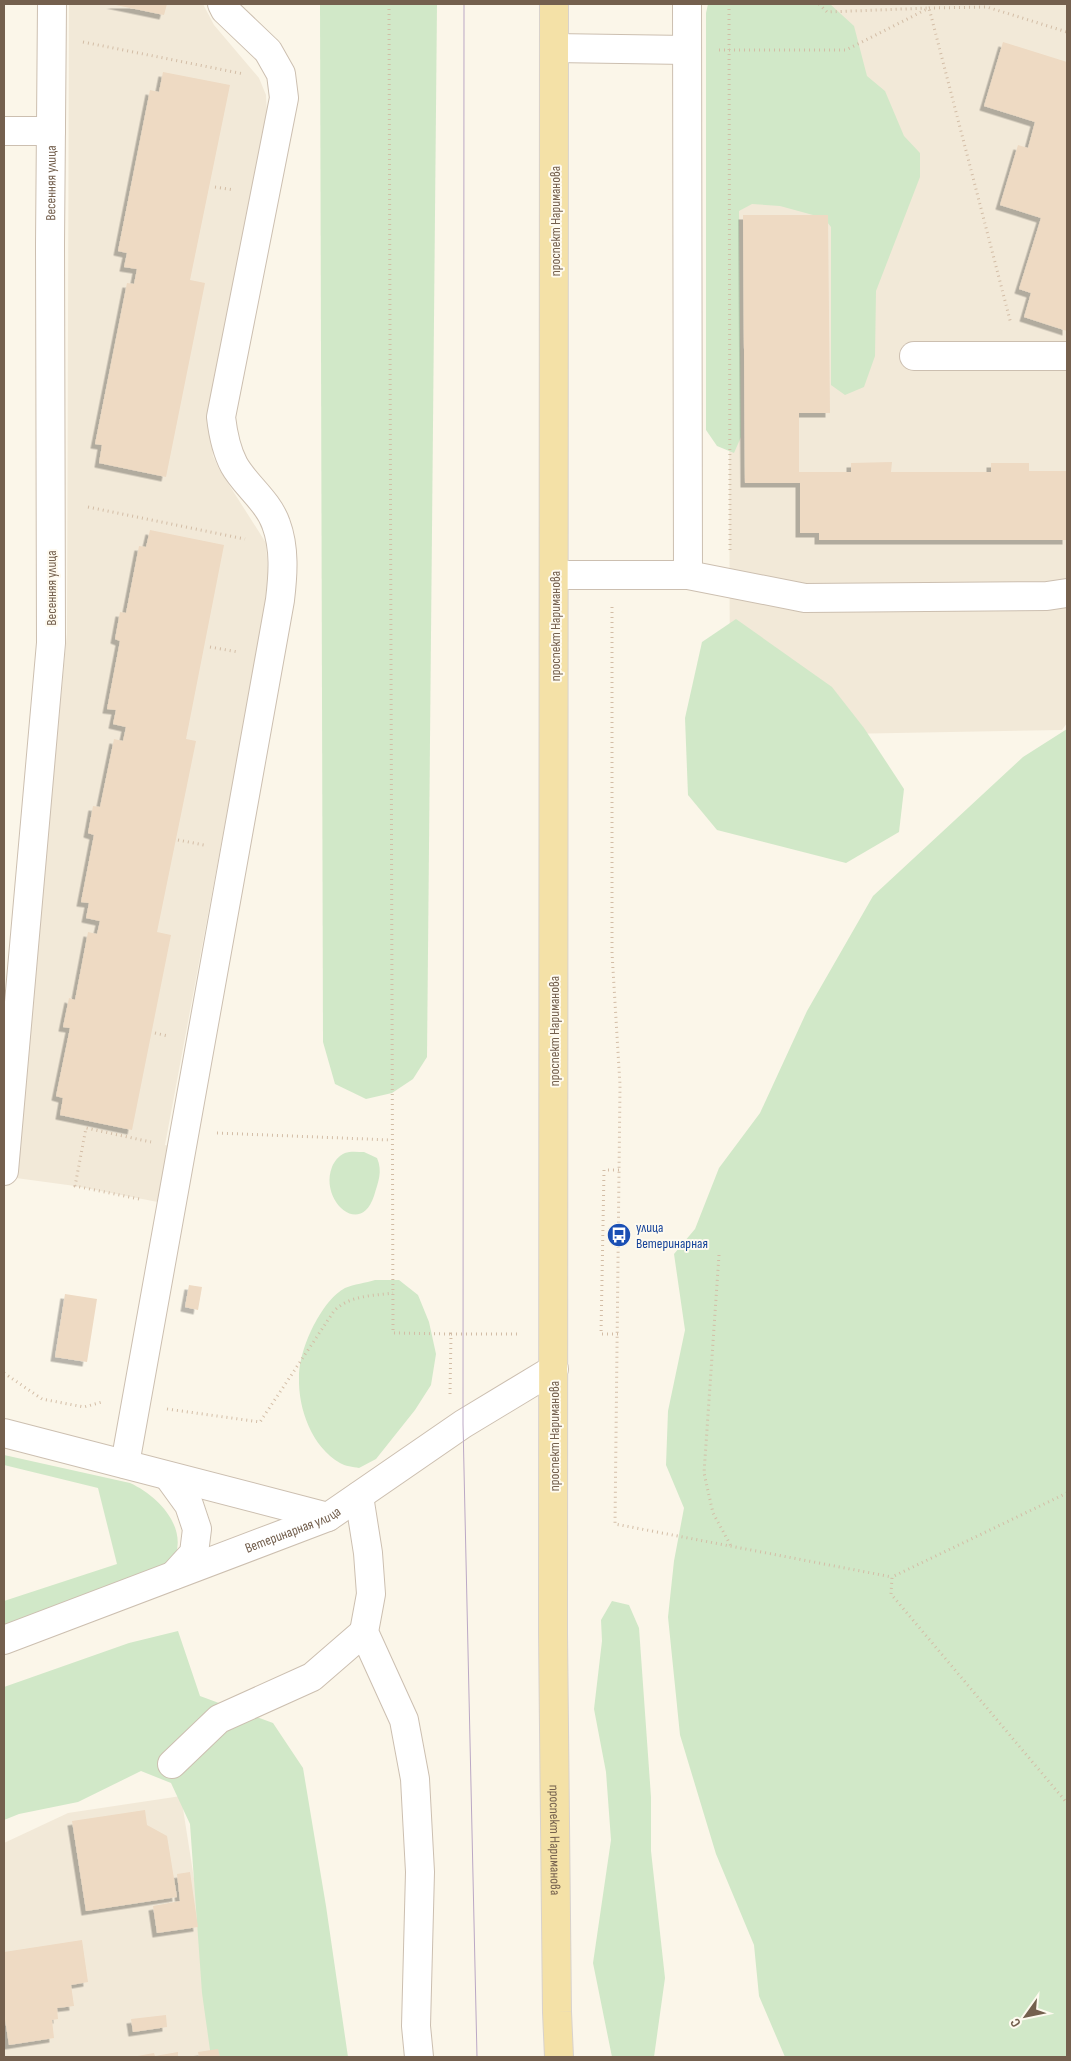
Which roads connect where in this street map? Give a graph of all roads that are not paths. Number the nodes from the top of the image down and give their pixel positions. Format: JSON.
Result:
{"nodes":[{"id":1,"x":52,"y":4,"type":"edge"},
{"id":2,"x":222,"y":4,"type":"edge"},
{"id":3,"x":554,"y":4,"type":"edge"},
{"id":4,"x":687,"y":4,"type":"edge"},
{"id":5,"x":554,"y":48,"type":"junction"},
{"id":6,"x":687,"y":50,"type":"junction"},
{"id":7,"x":4,"y":131,"type":"edge"},
{"id":8,"x":51,"y":131,"type":"junction"},
{"id":9,"x":914,"y":356,"type":"dead end"},
{"id":10,"x":1067,"y":356,"type":"edge"},
{"id":11,"x":554,"y":575,"type":"junction"},
{"id":12,"x":688,"y":576,"type":"junction"},
{"id":13,"x":1067,"y":593,"type":"edge"},
{"id":14,"x":4,"y":1171,"type":"edge"},
{"id":15,"x":554,"y":1369,"type":"junction"},
{"id":16,"x":4,"y":1433,"type":"edge"},
{"id":17,"x":125,"y":1464,"type":"junction"},
{"id":18,"x":168,"y":1476,"type":"junction"},
{"id":19,"x":359,"y":1496,"type":"junction"},
{"id":20,"x":328,"y":1517,"type":"junction"},
{"id":21,"x":174,"y":1575,"type":"junction"},
{"id":22,"x":364,"y":1632,"type":"junction"},
{"id":23,"x":4,"y":1640,"type":"edge"},
{"id":24,"x":172,"y":1764,"type":"dead end"},
{"id":25,"x":419,"y":2057,"type":"edge"},
{"id":26,"x":559,"y":2057,"type":"edge"}],
"edges":[{"from":1,"to":8,"type":"street","name":"Весенняя улица"},
{"from":2,"to":17,"type":"street"},
{"from":3,"to":5,"type":"main road","name":"проспект Нариманова"},
{"from":4,"to":6,"type":"street"},
{"from":5,"to":6,"type":"street"},
{"from":5,"to":11,"type":"main road","name":"проспект Нариманова"},
{"from":6,"to":12,"type":"street"},
{"from":7,"to":8,"type":"street"},
{"from":8,"to":14,"type":"street","name":"Весенняя улица"},
{"from":9,"to":10,"type":"street"},
{"from":11,"to":12,"type":"street"},
{"from":11,"to":15,"type":"main road","name":"проспект Нариманова"},
{"from":12,"to":13,"type":"street"},
{"from":15,"to":19,"type":"street","name":"Ветеринарная улица"},
{"from":15,"to":26,"type":"main road","name":"проспект Нариманова"},
{"from":16,"to":17,"type":"street"},
{"from":17,"to":18,"type":"street"},
{"from":18,"to":20,"type":"street"},
{"from":18,"to":21,"type":"street"},
{"from":19,"to":20,"type":"street","name":"Ветеринарная улица"},
{"from":19,"to":22,"type":"street"},
{"from":20,"to":21,"type":"street","name":"Ветеринарная улица"},
{"from":21,"to":23,"type":"street","name":"Ветеринарная улица"},
{"from":22,"to":24,"type":"street"},
{"from":22,"to":25,"type":"street"}]}
